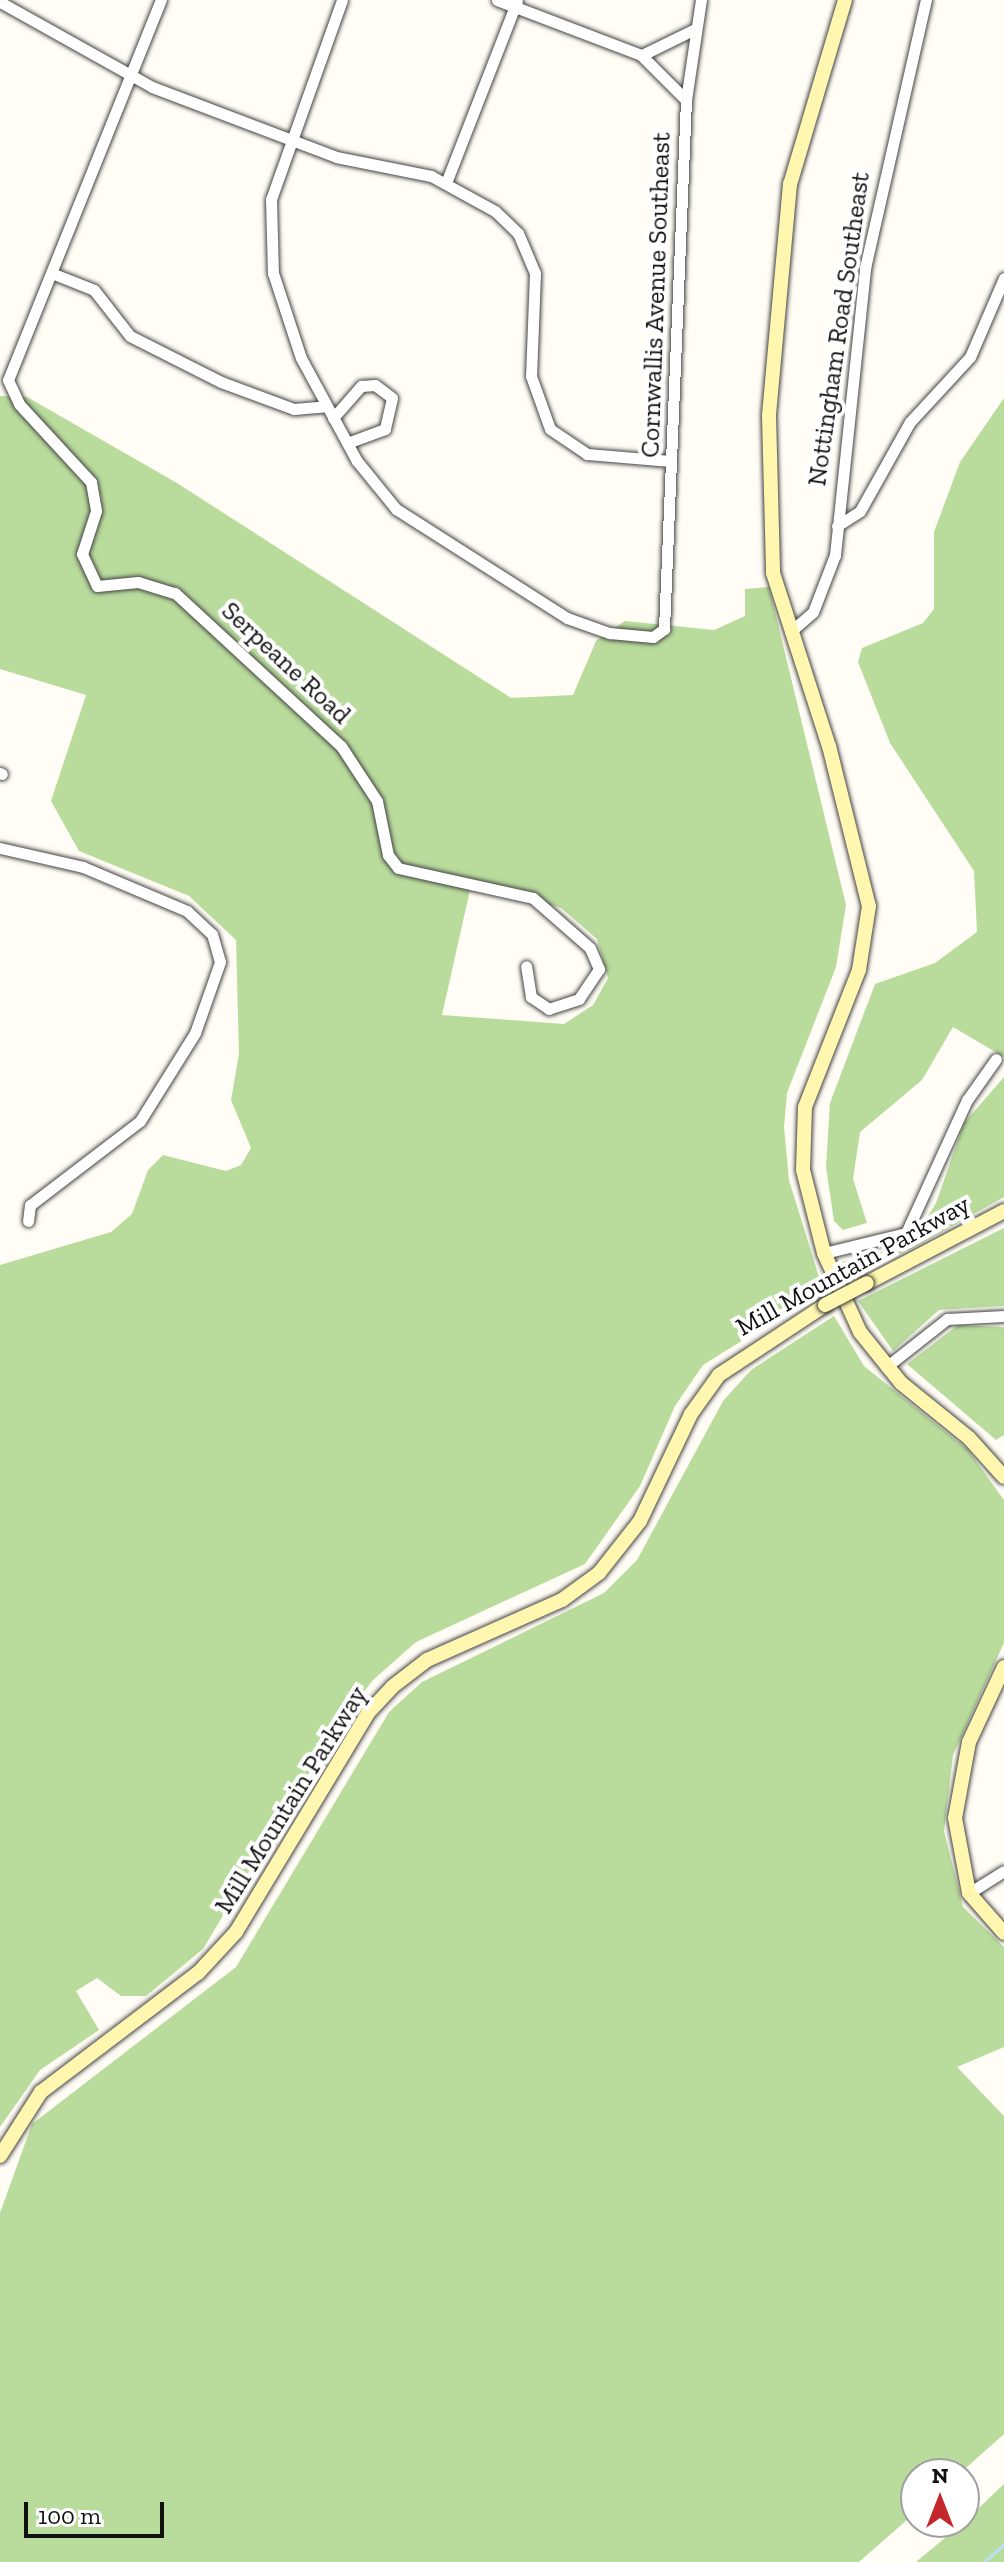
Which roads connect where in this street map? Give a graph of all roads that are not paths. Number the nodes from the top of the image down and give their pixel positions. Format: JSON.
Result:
{"nodes":[{"id":1,"x":161,"y":0,"type":"edge"},
{"id":2,"x":342,"y":0,"type":"edge"},
{"id":3,"x":497,"y":0,"type":"edge"},
{"id":4,"x":701,"y":0,"type":"edge"},
{"id":5,"x":845,"y":0,"type":"edge"},
{"id":6,"x":926,"y":0,"type":"edge"},
{"id":7,"x":0,"y":2,"type":"edge"},
{"id":8,"x":516,"y":4,"type":"edge"},
{"id":9,"x":693,"y":30,"type":"junction"},
{"id":10,"x":641,"y":55,"type":"junction"},
{"id":11,"x":133,"y":73,"type":"junction"},
{"id":12,"x":686,"y":100,"type":"junction"},
{"id":13,"x":287,"y":139,"type":"junction"},
{"id":14,"x":446,"y":183,"type":"junction"},
{"id":15,"x":54,"y":274,"type":"junction"},
{"id":16,"x":1004,"y":278,"type":"edge"},
{"id":17,"x":4,"y":380,"type":"edge"},
{"id":18,"x":326,"y":406,"type":"junction"},
{"id":19,"x":333,"y":418,"type":"junction"},
{"id":20,"x":347,"y":443,"type":"junction"},
{"id":21,"x":671,"y":461,"type":"junction"},
{"id":22,"x":837,"y":526,"type":"junction"},
{"id":23,"x":790,"y":632,"type":"junction"},
{"id":24,"x":0,"y":848,"type":"edge"},
{"id":25,"x":526,"y":966,"type":"dead end"},
{"id":26,"x":996,"y":1059,"type":"dead end"},
{"id":27,"x":1004,"y":1211,"type":"edge"},
{"id":28,"x":28,"y":1221,"type":"dead end"},
{"id":29,"x":824,"y":1253,"type":"junction"},
{"id":30,"x":1004,"y":1316,"type":"edge"},
{"id":31,"x":886,"y":1367,"type":"junction"},
{"id":32,"x":1004,"y":1477,"type":"edge"},
{"id":33,"x":1004,"y":1667,"type":"edge"},
{"id":34,"x":1004,"y":1871,"type":"edge"},
{"id":35,"x":969,"y":1893,"type":"junction"},
{"id":36,"x":1004,"y":1933,"type":"edge"},
{"id":37,"x":0,"y":2156,"type":"edge"}],
"edges":[{"from":1,"to":11,"type":"street"},
{"from":2,"to":13,"type":"street"},
{"from":3,"to":8,"type":"street"},
{"from":4,"to":9,"type":"street","name":"Cornwallis Avenue Southeast"},
{"from":5,"to":23,"type":"street"},
{"from":6,"to":22,"type":"street","name":"Nottingham Road Southeast"},
{"from":7,"to":11,"type":"street"},
{"from":8,"to":10,"type":"street"},
{"from":8,"to":14,"type":"street"},
{"from":9,"to":10,"type":"street"},
{"from":9,"to":12,"type":"street","name":"Cornwallis Avenue Southeast"},
{"from":10,"to":12,"type":"street"},
{"from":11,"to":13,"type":"street"},
{"from":11,"to":15,"type":"street"},
{"from":12,"to":21,"type":"street","name":"Cornwallis Avenue Southeast"},
{"from":13,"to":14,"type":"street"},
{"from":13,"to":18,"type":"street"},
{"from":14,"to":21,"type":"street"},
{"from":15,"to":17,"type":"street"},
{"from":15,"to":18,"type":"street"},
{"from":16,"to":22,"type":"street"},
{"from":17,"to":25,"type":"street","name":"Serpeane Road"},
{"from":18,"to":19,"type":"street"},
{"from":19,"to":20,"type":"street"},
{"from":19,"to":20,"type":"street"},
{"from":20,"to":21,"type":"street","name":"Cornwallis Avenue Southeast"},
{"from":22,"to":23,"type":"street","name":"Nottingham Road Southeast"},
{"from":23,"to":29,"type":"street"},
{"from":24,"to":28,"type":"street"},
{"from":26,"to":29,"type":"street"},
{"from":27,"to":37,"type":"street","name":"Mill Mountain Parkway","bridge":true},
{"from":29,"to":31,"type":"street"},
{"from":30,"to":31,"type":"street"},
{"from":31,"to":32,"type":"street"},
{"from":33,"to":35,"type":"street"},
{"from":34,"to":35,"type":"street"},
{"from":35,"to":36,"type":"street"}]}
